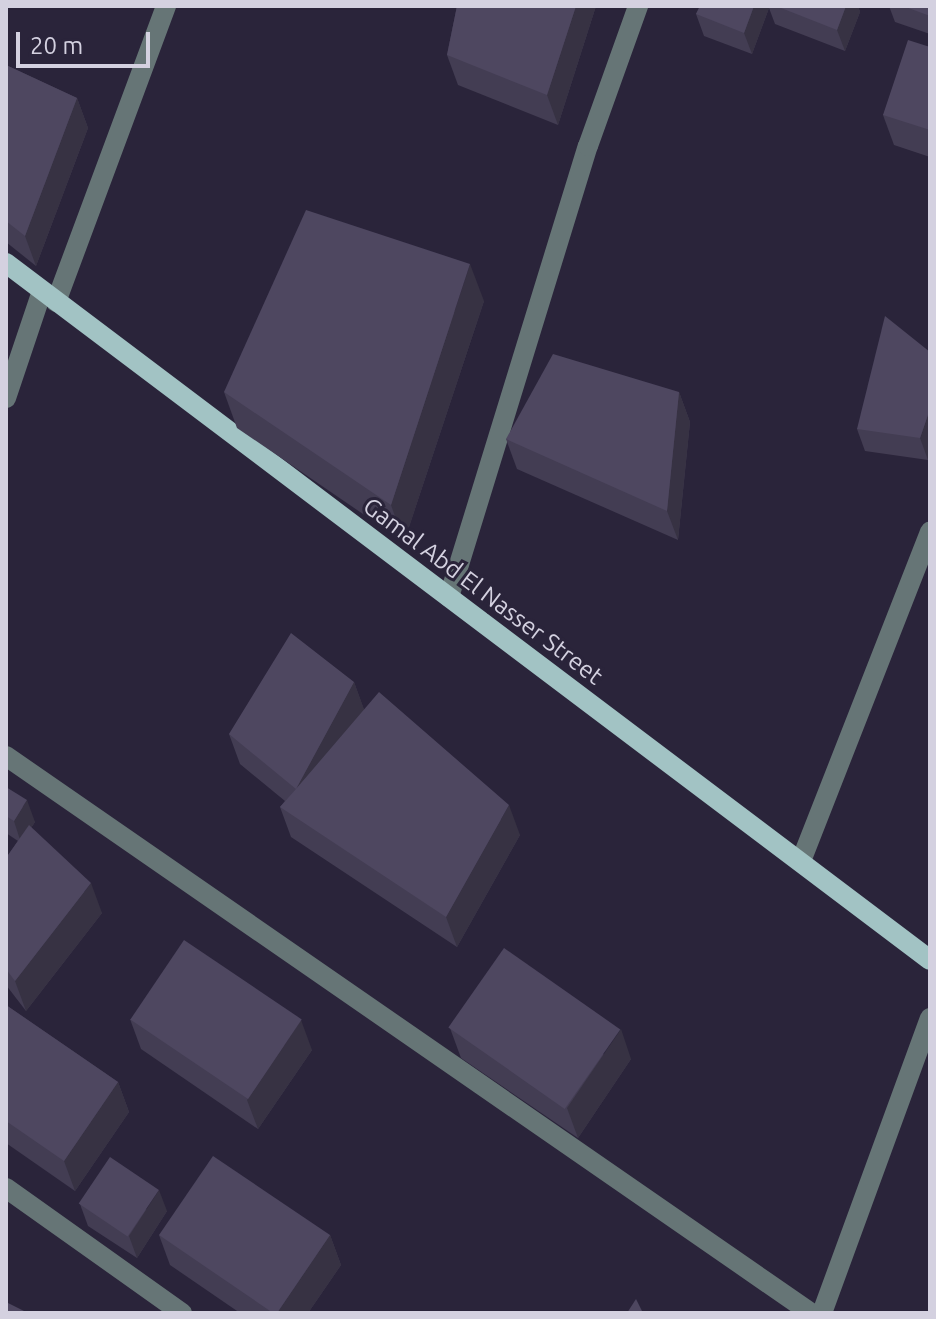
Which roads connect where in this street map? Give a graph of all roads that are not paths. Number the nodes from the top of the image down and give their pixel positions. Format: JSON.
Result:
{"nodes":[{"id":1,"x":166,"y":6,"type":"edge"},
{"id":2,"x":638,"y":6,"type":"edge"},
{"id":3,"x":6,"y":263,"type":"edge"},
{"id":4,"x":49,"y":296,"type":"junction"},
{"id":5,"x":6,"y":398,"type":"edge"},
{"id":6,"x":930,"y":531,"type":"edge"},
{"id":7,"x":449,"y":597,"type":"junction"},
{"id":8,"x":6,"y":756,"type":"edge"},
{"id":9,"x":801,"y":861,"type":"junction"},
{"id":10,"x":930,"y":960,"type":"edge"},
{"id":11,"x":930,"y":1018,"type":"edge"},
{"id":12,"x":6,"y":1188,"type":"edge"},
{"id":13,"x":182,"y":1313,"type":"edge"},
{"id":14,"x":811,"y":1313,"type":"edge"},
{"id":15,"x":822,"y":1313,"type":"edge"}],
"edges":[{"from":1,"to":4,"type":"street"},
{"from":2,"to":7,"type":"street"},
{"from":3,"to":4,"type":"main road","name":"Gamal Abd El Nasser Street"},
{"from":4,"to":5,"type":"street"},
{"from":4,"to":7,"type":"main road","name":"Gamal Abd El Nasser Street"},
{"from":6,"to":9,"type":"street"},
{"from":7,"to":9,"type":"main road","name":"Gamal Abd El Nasser Street"},
{"from":8,"to":14,"type":"street"},
{"from":9,"to":10,"type":"main road","name":"Gamal Abd El Nasser Street"},
{"from":11,"to":15,"type":"street"},
{"from":12,"to":13,"type":"street"}]}
